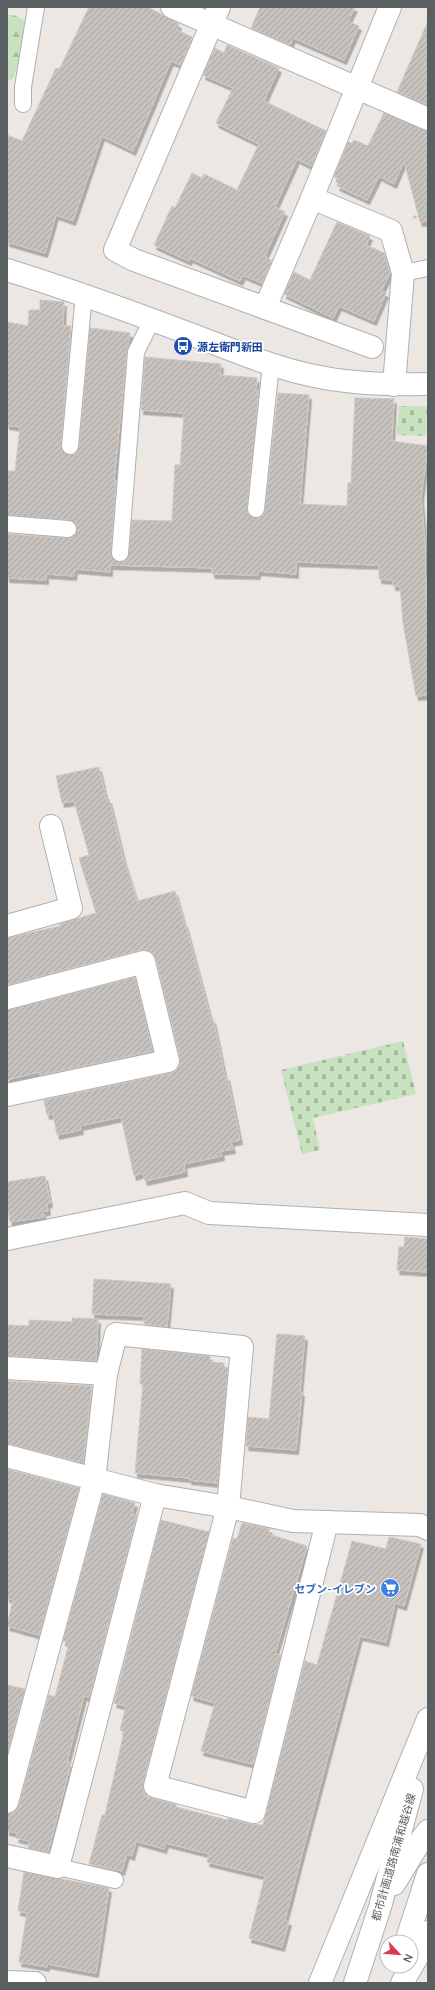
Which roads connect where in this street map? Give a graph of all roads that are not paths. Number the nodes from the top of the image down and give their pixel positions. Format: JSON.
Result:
{"nodes":[{"id":1,"x":36,"y":7,"type":"edge"},
{"id":2,"x":172,"y":7,"type":"edge"},
{"id":3,"x":390,"y":7,"type":"edge"},
{"id":4,"x":216,"y":15,"type":"edge"},
{"id":5,"x":356,"y":89,"type":"junction"},
{"id":6,"x":23,"y":104,"type":"dead end"},
{"id":7,"x":428,"y":119,"type":"edge"},
{"id":8,"x":312,"y":198,"type":"junction"},
{"id":9,"x":428,"y":268,"type":"edge"},
{"id":10,"x":7,"y":270,"type":"edge"},
{"id":11,"x":403,"y":273,"type":"junction"},
{"id":12,"x":84,"y":294,"type":"junction"},
{"id":13,"x":265,"y":308,"type":"junction"},
{"id":14,"x":152,"y":320,"type":"junction"},
{"id":15,"x":372,"y":347,"type":"dead end"},
{"id":16,"x":272,"y":364,"type":"junction"},
{"id":17,"x":428,"y":384,"type":"edge"},
{"id":18,"x":394,"y":385,"type":"junction"},
{"id":19,"x":70,"y":446,"type":"dead end"},
{"id":20,"x":256,"y":509,"type":"dead end"},
{"id":21,"x":7,"y":524,"type":"edge"},
{"id":22,"x":68,"y":529,"type":"dead end"},
{"id":23,"x":120,"y":553,"type":"dead end"},
{"id":24,"x":51,"y":826,"type":"dead end"},
{"id":25,"x":7,"y":926,"type":"edge"},
{"id":26,"x":7,"y":998,"type":"edge"},
{"id":27,"x":7,"y":1095,"type":"edge"},
{"id":28,"x":428,"y":1225,"type":"edge"},
{"id":29,"x":7,"y":1238,"type":"edge"},
{"id":30,"x":7,"y":1368,"type":"edge"},
{"id":31,"x":106,"y":1374,"type":"junction"},
{"id":32,"x":7,"y":1456,"type":"edge"},
{"id":33,"x":94,"y":1480,"type":"junction"},
{"id":34,"x":154,"y":1495,"type":"junction"},
{"id":35,"x":228,"y":1507,"type":"junction"},
{"id":36,"x":327,"y":1522,"type":"junction"},
{"id":37,"x":428,"y":1529,"type":"edge"},
{"id":38,"x":428,"y":1719,"type":"edge"},
{"id":39,"x":428,"y":1731,"type":"edge"},
{"id":40,"x":7,"y":1802,"type":"edge"},
{"id":41,"x":428,"y":1831,"type":"edge"},
{"id":42,"x":7,"y":1856,"type":"edge"},
{"id":43,"x":58,"y":1867,"type":"junction"},
{"id":44,"x":428,"y":1874,"type":"edge"},
{"id":45,"x":115,"y":1880,"type":"dead end"},
{"id":46,"x":380,"y":1907,"type":"junction"},
{"id":47,"x":428,"y":1932,"type":"edge"},
{"id":48,"x":409,"y":1934,"type":"edge"},
{"id":49,"x":7,"y":1982,"type":"edge"},
{"id":50,"x":36,"y":1983,"type":"edge"},
{"id":51,"x":320,"y":1983,"type":"edge"},
{"id":52,"x":354,"y":1983,"type":"edge"},
{"id":53,"x":402,"y":1983,"type":"edge"}],
"edges":[{"from":1,"to":6,"type":"lane"},
{"from":2,"to":4,"type":"street"},
{"from":3,"to":5,"type":"street"},
{"from":4,"to":5,"type":"street"},
{"from":4,"to":13,"type":"street"},
{"from":5,"to":7,"type":"street"},
{"from":5,"to":8,"type":"street"},
{"from":8,"to":11,"type":"street"},
{"from":8,"to":13,"type":"street"},
{"from":9,"to":11,"type":"lane"},
{"from":10,"to":12,"type":"street"},
{"from":11,"to":18,"type":"street"},
{"from":12,"to":14,"type":"street"},
{"from":12,"to":19,"type":"lane"},
{"from":13,"to":15,"type":"street"},
{"from":14,"to":16,"type":"street"},
{"from":14,"to":23,"type":"lane"},
{"from":16,"to":18,"type":"street"},
{"from":16,"to":20,"type":"lane"},
{"from":17,"to":18,"type":"street"},
{"from":21,"to":22,"type":"lane"},
{"from":24,"to":25,"type":"street"},
{"from":26,"to":27,"type":"street"},
{"from":28,"to":29,"type":"street"},
{"from":30,"to":31,"type":"street"},
{"from":31,"to":33,"type":"street"},
{"from":31,"to":35,"type":"street"},
{"from":32,"to":33,"type":"street"},
{"from":33,"to":34,"type":"street"},
{"from":33,"to":40,"type":"street"},
{"from":34,"to":35,"type":"street"},
{"from":34,"to":43,"type":"street"},
{"from":35,"to":36,"type":"street"},
{"from":35,"to":36,"type":"street"},
{"from":36,"to":37,"type":"street"},
{"from":38,"to":51,"type":"street"},
{"from":39,"to":46,"type":"street","name":"都市計画道路南浦和越谷線"},
{"from":41,"to":46,"type":"street"},
{"from":42,"to":43,"type":"street"},
{"from":43,"to":45,"type":"lane"},
{"from":44,"to":48,"type":"street"},
{"from":46,"to":52,"type":"street","name":"都市計画道路南浦和越谷線"},
{"from":47,"to":53,"type":"street"},
{"from":49,"to":50,"type":"street"}]}
